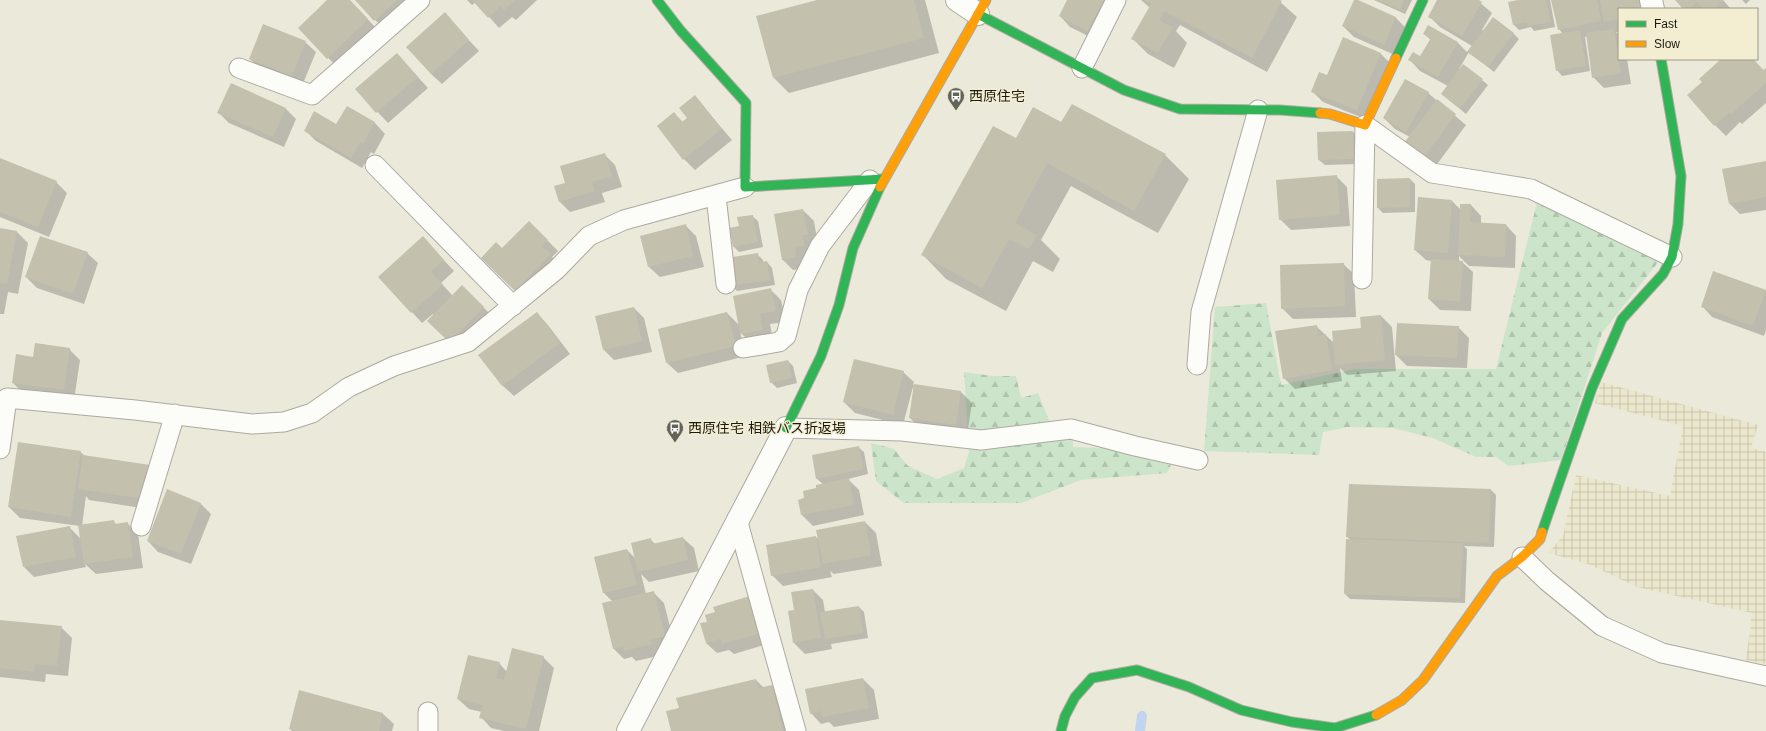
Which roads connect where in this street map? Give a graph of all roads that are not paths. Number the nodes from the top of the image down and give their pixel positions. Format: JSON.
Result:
{"nodes":[{"id":1,"x":420,"y":0,"type":"edge"},
{"id":2,"x":658,"y":0,"type":"edge"},
{"id":3,"x":957,"y":0,"type":"edge"},
{"id":4,"x":1116,"y":0,"type":"edge"},
{"id":5,"x":1423,"y":0,"type":"edge"},
{"id":6,"x":982,"y":7,"type":"edge"},
{"id":7,"x":1661,"y":60,"type":"edge"},
{"id":8,"x":239,"y":68,"type":"dead end"},
{"id":9,"x":1082,"y":68,"type":"junction"},
{"id":10,"x":1258,"y":110,"type":"junction"},
{"id":11,"x":1365,"y":125,"type":"junction"},
{"id":12,"x":375,"y":165,"type":"dead end"},
{"id":13,"x":877,"y":179,"type":"junction"},
{"id":14,"x":745,"y":187,"type":"junction"},
{"id":15,"x":716,"y":196,"type":"junction"},
{"id":16,"x":1672,"y":258,"type":"junction"},
{"id":17,"x":1362,"y":279,"type":"dead end"},
{"id":18,"x":726,"y":284,"type":"dead end"},
{"id":19,"x":513,"y":306,"type":"junction"},
{"id":20,"x":743,"y":348,"type":"dead end"},
{"id":21,"x":1198,"y":365,"type":"dead end"},
{"id":22,"x":175,"y":414,"type":"junction"},
{"id":23,"x":786,"y":428,"type":"junction"},
{"id":24,"x":0,"y":449,"type":"edge"},
{"id":25,"x":1198,"y":460,"type":"dead end"},
{"id":26,"x":737,"y":519,"type":"junction"},
{"id":27,"x":141,"y":526,"type":"dead end"},
{"id":28,"x":1522,"y":557,"type":"junction"},
{"id":29,"x":1766,"y":676,"type":"edge"},
{"id":30,"x":428,"y":712,"type":"dead end"},
{"id":31,"x":428,"y":731,"type":"edge"},
{"id":32,"x":628,"y":731,"type":"edge"},
{"id":33,"x":796,"y":731,"type":"edge"},
{"id":34,"x":1061,"y":731,"type":"edge"}],
"edges":[{"from":1,"to":8,"type":"lane"},
{"from":2,"to":14,"type":"street"},
{"from":3,"to":6,"type":"street"},
{"from":4,"to":9,"type":"lane"},
{"from":5,"to":11,"type":"street"},
{"from":6,"to":9,"type":"street"},
{"from":6,"to":13,"type":"street"},
{"from":7,"to":16,"type":"street"},
{"from":9,"to":10,"type":"street"},
{"from":10,"to":11,"type":"street"},
{"from":10,"to":21,"type":"lane"},
{"from":11,"to":16,"type":"lane"},
{"from":11,"to":17,"type":"lane"},
{"from":12,"to":19,"type":"lane"},
{"from":13,"to":14,"type":"street"},
{"from":13,"to":20,"type":"lane"},
{"from":13,"to":23,"type":"street"},
{"from":14,"to":15,"type":"lane"},
{"from":15,"to":18,"type":"lane"},
{"from":15,"to":19,"type":"lane"},
{"from":16,"to":28,"type":"street"},
{"from":19,"to":22,"type":"lane"},
{"from":22,"to":24,"type":"lane"},
{"from":22,"to":27,"type":"lane"},
{"from":23,"to":25,"type":"lane"},
{"from":23,"to":26,"type":"street"},
{"from":26,"to":32,"type":"street"},
{"from":26,"to":33,"type":"lane"},
{"from":28,"to":29,"type":"lane"},
{"from":28,"to":34,"type":"street"},
{"from":30,"to":31,"type":"lane"}]}
